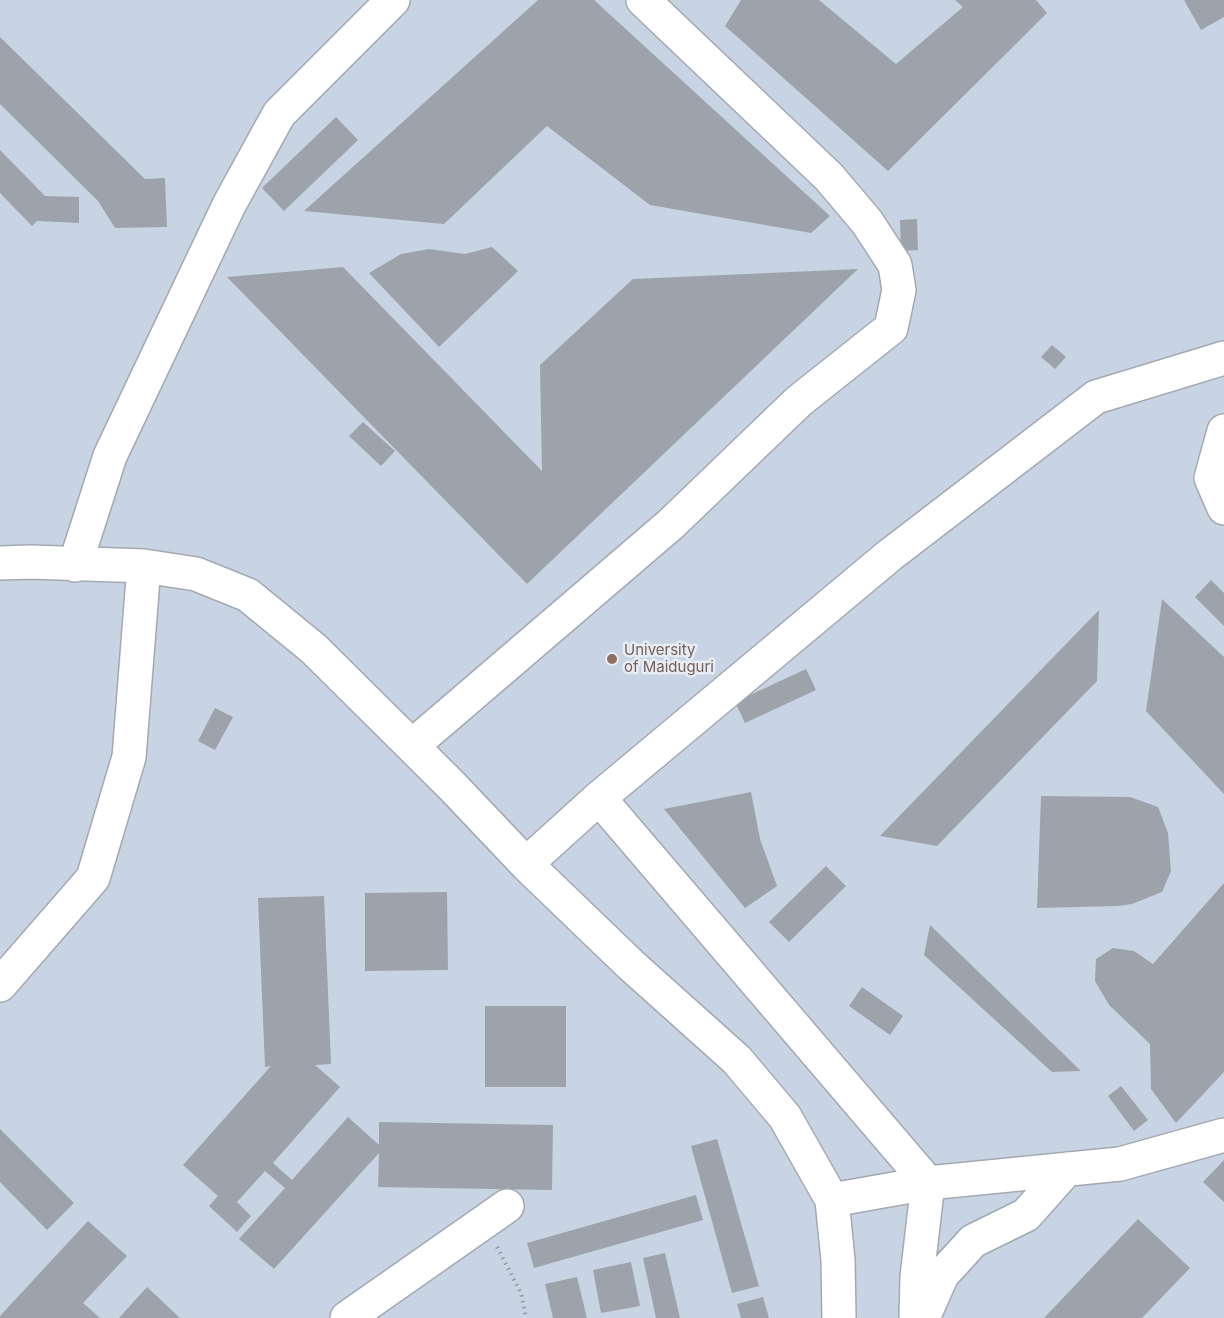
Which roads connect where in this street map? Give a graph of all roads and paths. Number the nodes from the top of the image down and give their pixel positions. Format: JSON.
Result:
{"nodes":[{"id":1,"x":393,"y":0,"type":"edge"},
{"id":2,"x":643,"y":0,"type":"edge"},
{"id":3,"x":1224,"y":358,"type":"edge"},
{"id":4,"x":1224,"y":431,"type":"edge"},
{"id":5,"x":1224,"y":508,"type":"edge"},
{"id":6,"x":0,"y":563,"type":"edge"},
{"id":7,"x":75,"y":565,"type":"junction"},
{"id":8,"x":144,"y":567,"type":"junction"},
{"id":9,"x":412,"y":746,"type":"junction"},
{"id":10,"x":600,"y":798,"type":"junction"},
{"id":11,"x":526,"y":864,"type":"junction"},
{"id":12,"x":0,"y":985,"type":"edge"},
{"id":13,"x":1224,"y":1135,"type":"edge"},
{"id":14,"x":1067,"y":1169,"type":"junction"},
{"id":15,"x":928,"y":1183,"type":"junction"},
{"id":16,"x":832,"y":1200,"type":"junction"},
{"id":17,"x":496,"y":1214,"type":"joint"},
{"id":18,"x":347,"y":1318,"type":"edge"},
{"id":19,"x":526,"y":1318,"type":"edge"},
{"id":20,"x":839,"y":1318,"type":"edge"},
{"id":21,"x":916,"y":1318,"type":"edge"},
{"id":22,"x":922,"y":1318,"type":"edge"}],
"edges":[{"from":1,"to":7,"type":"street"},
{"from":2,"to":9,"type":"street"},
{"from":3,"to":10,"type":"street"},
{"from":4,"to":5,"type":"street"},
{"from":6,"to":7,"type":"street"},
{"from":7,"to":8,"type":"street"},
{"from":8,"to":9,"type":"street"},
{"from":8,"to":12,"type":"street"},
{"from":9,"to":11,"type":"street"},
{"from":10,"to":11,"type":"street"},
{"from":10,"to":15,"type":"street"},
{"from":11,"to":16,"type":"street"},
{"from":13,"to":14,"type":"street"},
{"from":14,"to":15,"type":"street"},
{"from":14,"to":22,"type":"street"},
{"from":15,"to":16,"type":"street"},
{"from":15,"to":21,"type":"street"},
{"from":16,"to":20,"type":"street"},
{"from":17,"to":18,"type":"street"},
{"from":17,"to":19,"type":"path"}]}
